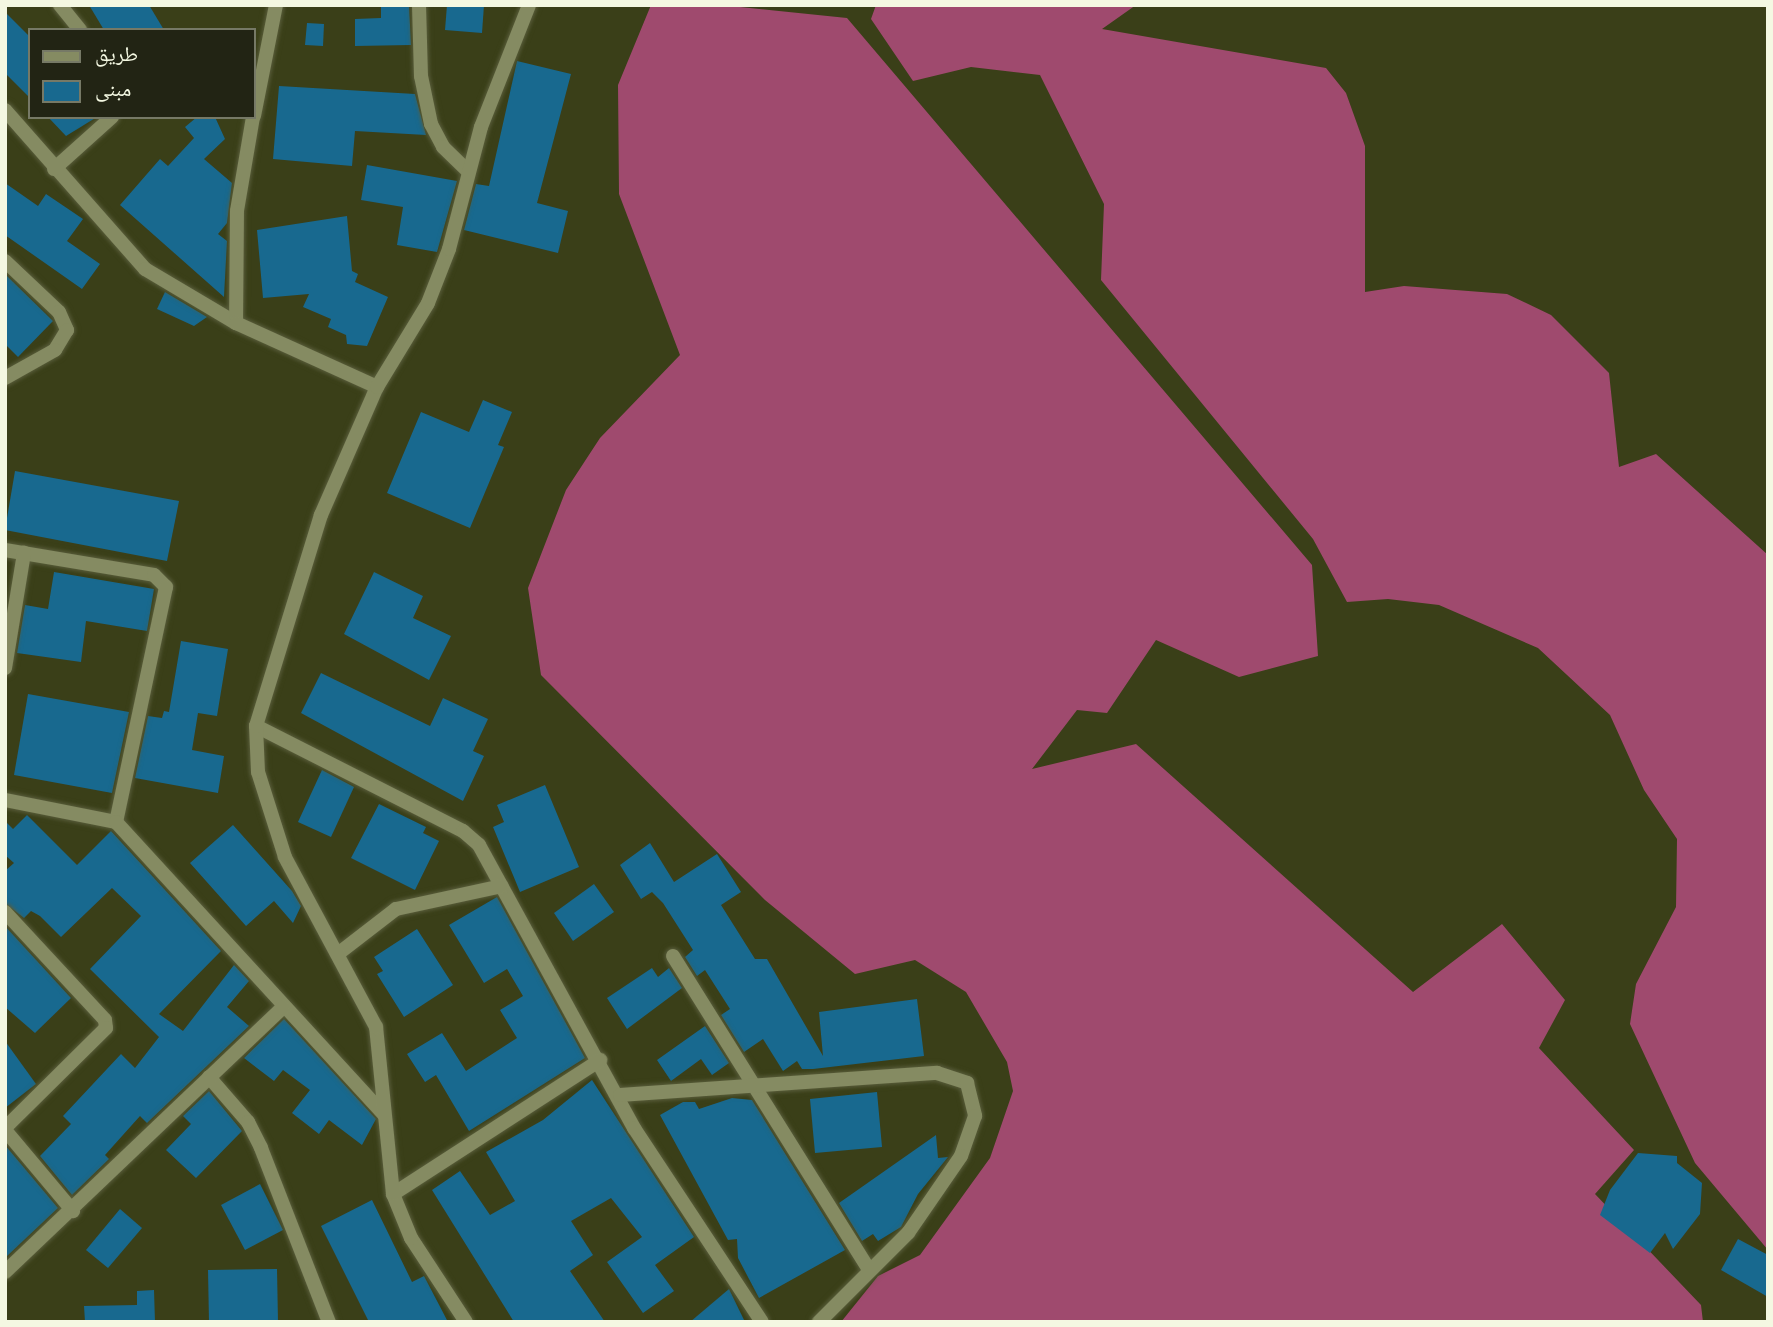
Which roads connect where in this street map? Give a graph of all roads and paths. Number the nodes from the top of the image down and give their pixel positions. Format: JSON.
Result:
{"nodes":[{"id":1,"x":60,"y":5,"type":"edge"},
{"id":2,"x":276,"y":5,"type":"edge"},
{"id":3,"x":419,"y":5,"type":"edge"},
{"id":4,"x":529,"y":5,"type":"edge"},
{"id":5,"x":78,"y":28,"type":"edge"},
{"id":6,"x":256,"y":107,"type":"edge"},
{"id":7,"x":5,"y":110,"type":"edge"},
{"id":8,"x":110,"y":119,"type":"edge"},
{"id":9,"x":254,"y":119,"type":"edge"},
{"id":10,"x":54,"y":169,"type":"junction"},
{"id":11,"x":467,"y":170,"type":"junction"},
{"id":12,"x":5,"y":261,"type":"edge"},
{"id":13,"x":236,"y":323,"type":"junction"},
{"id":14,"x":5,"y":378,"type":"edge"},
{"id":15,"x":377,"y":387,"type":"junction"},
{"id":16,"x":5,"y":550,"type":"edge"},
{"id":17,"x":24,"y":553,"type":"junction"},
{"id":18,"x":5,"y":668,"type":"edge"},
{"id":19,"x":257,"y":726,"type":"junction"},
{"id":20,"x":5,"y":800,"type":"edge"},
{"id":21,"x":116,"y":822,"type":"junction"},
{"id":22,"x":502,"y":886,"type":"junction"},
{"id":23,"x":5,"y":912,"type":"edge"},
{"id":24,"x":339,"y":953,"type":"junction"},
{"id":25,"x":673,"y":956,"type":"dead end"},
{"id":26,"x":283,"y":1007,"type":"junction"},
{"id":27,"x":600,"y":1060,"type":"junction"},
{"id":28,"x":209,"y":1077,"type":"junction"},
{"id":29,"x":752,"y":1086,"type":"junction"},
{"id":30,"x":620,"y":1095,"type":"junction"},
{"id":31,"x":384,"y":1114,"type":"junction"},
{"id":32,"x":5,"y":1129,"type":"edge"},
{"id":33,"x":393,"y":1194,"type":"junction"},
{"id":34,"x":73,"y":1211,"type":"junction"},
{"id":35,"x":869,"y":1270,"type":"junction"},
{"id":36,"x":5,"y":1272,"type":"edge"},
{"id":37,"x":329,"y":1322,"type":"edge"},
{"id":38,"x":466,"y":1322,"type":"edge"},
{"id":39,"x":762,"y":1322,"type":"edge"},
{"id":40,"x":819,"y":1322,"type":"edge"}],
"edges":[{"from":1,"to":5,"type":"street"},
{"from":2,"to":6,"type":"street"},
{"from":3,"to":11,"type":"street"},
{"from":4,"to":11,"type":"street"},
{"from":7,"to":10,"type":"street"},
{"from":8,"to":10,"type":"street"},
{"from":9,"to":13,"type":"street"},
{"from":10,"to":13,"type":"street"},
{"from":11,"to":15,"type":"street"},
{"from":12,"to":14,"type":"street"},
{"from":13,"to":15,"type":"street"},
{"from":15,"to":19,"type":"street"},
{"from":16,"to":17,"type":"street"},
{"from":17,"to":18,"type":"street"},
{"from":17,"to":21,"type":"street"},
{"from":19,"to":22,"type":"street"},
{"from":19,"to":24,"type":"street"},
{"from":20,"to":21,"type":"street"},
{"from":21,"to":26,"type":"street"},
{"from":22,"to":24,"type":"street"},
{"from":22,"to":27,"type":"street"},
{"from":23,"to":32,"type":"street"},
{"from":24,"to":31,"type":"street"},
{"from":25,"to":29,"type":"street"},
{"from":26,"to":28,"type":"street"},
{"from":26,"to":31,"type":"street"},
{"from":27,"to":30,"type":"street"},
{"from":27,"to":33,"type":"street"},
{"from":28,"to":34,"type":"street"},
{"from":28,"to":37,"type":"street"},
{"from":29,"to":30,"type":"street"},
{"from":29,"to":35,"type":"street"},
{"from":29,"to":35,"type":"street"},
{"from":30,"to":39,"type":"street"},
{"from":31,"to":33,"type":"street"},
{"from":32,"to":34,"type":"street"},
{"from":33,"to":38,"type":"street"},
{"from":34,"to":36,"type":"street"},
{"from":35,"to":40,"type":"street"}]}
